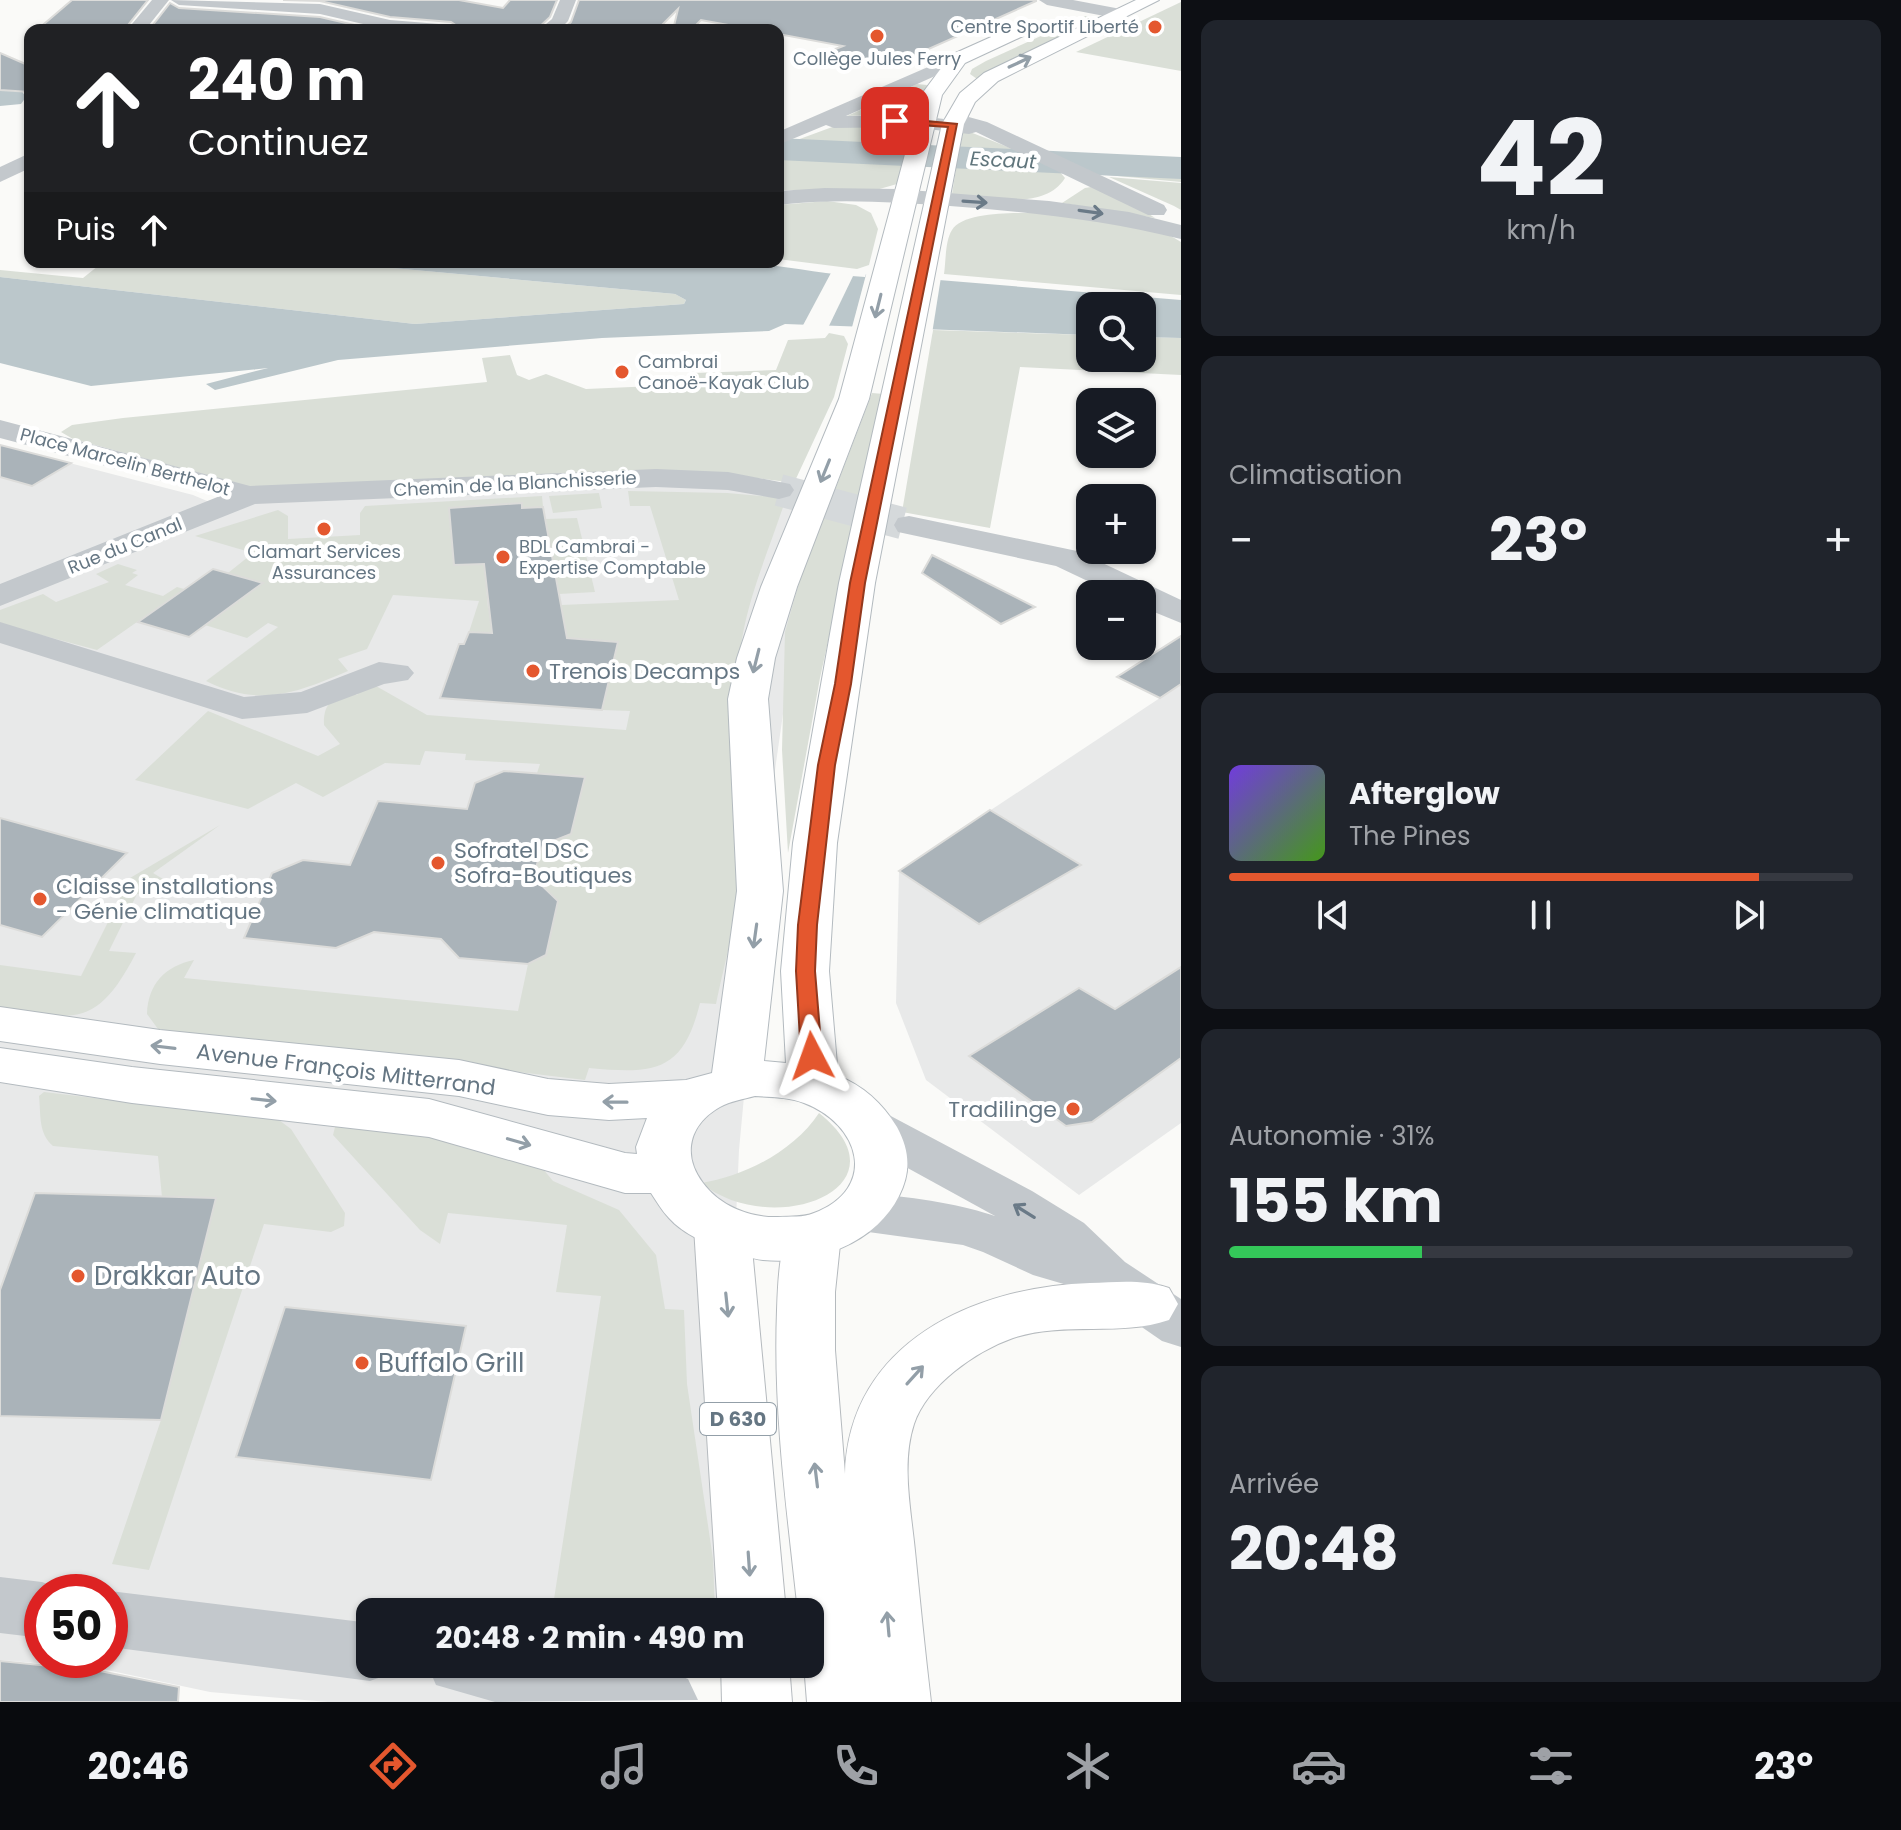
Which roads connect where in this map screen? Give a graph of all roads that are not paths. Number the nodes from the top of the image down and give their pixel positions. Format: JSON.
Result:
{"nodes":[{"id":1,"x":161,"y":0,"type":"edge"},
{"id":2,"x":179,"y":0,"type":"edge"},
{"id":3,"x":568,"y":0,"type":"edge"},
{"id":4,"x":1047,"y":0,"type":"edge"},
{"id":5,"x":1150,"y":0,"type":"edge"},
{"id":6,"x":1079,"y":3,"type":"edge"},
{"id":7,"x":1120,"y":14,"type":"junction"},
{"id":8,"x":141,"y":24,"type":"edge"},
{"id":9,"x":386,"y":24,"type":"edge"},
{"id":10,"x":555,"y":24,"type":"edge"},
{"id":11,"x":958,"y":59,"type":"junction"},
{"id":12,"x":922,"y":122,"type":"junction"},
{"id":13,"x":814,"y":123,"type":"junction"},
{"id":14,"x":784,"y":137,"type":"edge"},
{"id":15,"x":950,"y":140,"type":"junction"},
{"id":16,"x":24,"y":162,"type":"edge"},
{"id":17,"x":1073,"y":170,"type":"junction"},
{"id":18,"x":2,"y":174,"type":"edge"},
{"id":19,"x":24,"y":175,"type":"edge"},
{"id":20,"x":784,"y":198,"type":"edge"},
{"id":21,"x":937,"y":199,"type":"junction"},
{"id":22,"x":1014,"y":205,"type":"junction"},
{"id":23,"x":901,"y":214,"type":"junction"},
{"id":24,"x":1181,"y":231,"type":"edge"},
{"id":25,"x":0,"y":429,"type":"edge"},
{"id":26,"x":779,"y":490,"type":"tunnel mouth"},
{"id":27,"x":250,"y":495,"type":"junction"},
{"id":28,"x":909,"y":525,"type":"tunnel mouth"},
{"id":29,"x":0,"y":596,"type":"edge"},
{"id":30,"x":1181,"y":613,"type":"edge"},
{"id":31,"x":0,"y":632,"type":"edge"},
{"id":32,"x":396,"y":673,"type":"dead end"},
{"id":33,"x":0,"y":1024,"type":"edge"},
{"id":34,"x":0,"y":1065,"type":"edge"},
{"id":35,"x":813,"y":1086,"type":"junction"},
{"id":36,"x":714,"y":1090,"type":"junction"},
{"id":37,"x":870,"y":1126,"type":"junction"},
{"id":38,"x":666,"y":1174,"type":"junction"},
{"id":39,"x":837,"y":1223,"type":"junction"},
{"id":40,"x":722,"y":1227,"type":"junction"},
{"id":41,"x":1146,"y":1302,"type":"edge"},
{"id":42,"x":751,"y":1598,"type":"edge"},
{"id":43,"x":0,"y":1605,"type":"edge"},
{"id":44,"x":24,"y":1608,"type":"edge"},
{"id":45,"x":128,"y":1621,"type":"edge"},
{"id":46,"x":356,"y":1650,"type":"edge"},
{"id":47,"x":520,"y":1678,"type":"edge"},
{"id":48,"x":756,"y":1678,"type":"edge"},
{"id":49,"x":666,"y":1700,"type":"dead end"},
{"id":50,"x":757,"y":1702,"type":"edge"},
{"id":51,"x":842,"y":1702,"type":"edge"},
{"id":52,"x":896,"y":1702,"type":"edge"}],
"edges":[{"from":1,"to":8,"type":"street"},
{"from":2,"to":9,"type":"street"},
{"from":3,"to":10,"type":"street"},
{"from":4,"to":6,"type":"street"},
{"from":5,"to":7,"type":"main road"},
{"from":6,"to":7,"type":"street"},
{"from":6,"to":11,"type":"main road"},
{"from":15,"to":7,"type":"main road","one_way":true},
{"from":11,"to":12,"type":"main road"},
{"from":11,"to":13,"type":"street"},
{"from":12,"to":13,"type":"street"},
{"from":12,"to":15,"type":"street"},
{"from":12,"to":23,"type":"main road"},
{"from":13,"to":14,"type":"street"},
{"from":15,"to":17,"type":"street"},
{"from":15,"to":21,"type":"main road"},
{"from":16,"to":18,"type":"street"},
{"from":17,"to":22,"type":"street"},
{"from":17,"to":24,"type":"street"},
{"from":18,"to":19,"type":"street"},
{"from":20,"to":23,"type":"street"},
{"from":21,"to":22,"type":"street","one_way":true},
{"from":21,"to":23,"type":"street"},
{"from":21,"to":35,"type":"main road"},
{"from":22,"to":24,"type":"street","one_way":true},
{"from":23,"to":36,"type":"main road","one_way":true},
{"from":25,"to":27,"type":"street","name":"Place Marcelin Berthelot"},
{"from":26,"to":27,"type":"street","name":"Chemin de la Blanchisserie"},
{"from":27,"to":29,"type":"street","name":"Rue du Canal"},
{"from":28,"to":30,"type":"street"},
{"from":31,"to":32,"type":"street"},
{"from":36,"to":33,"type":"main road","name":"Avenue François Mitterrand","one_way":true},
{"from":34,"to":38,"type":"main road","name":"Avenue François Mitterrand","one_way":true},
{"from":35,"to":36,"type":"main road"},
{"from":35,"to":37,"type":"main road"},
{"from":36,"to":38,"type":"main road"},
{"from":37,"to":39,"type":"main road"},
{"from":41,"to":37,"type":"street","one_way":true},
{"from":38,"to":40,"type":"main road"},
{"from":39,"to":40,"type":"main road"},
{"from":39,"to":41,"type":"street"},
{"from":51,"to":39,"type":"main road","number":"D 630","one_way":true},
{"from":40,"to":42,"type":"main road","number":"D 630","one_way":true},
{"from":52,"to":41,"type":"main road","one_way":true},
{"from":43,"to":44,"type":"street"},
{"from":45,"to":46,"type":"street"},
{"from":47,"to":49,"type":"street"},
{"from":48,"to":50,"type":"main road"}]}
